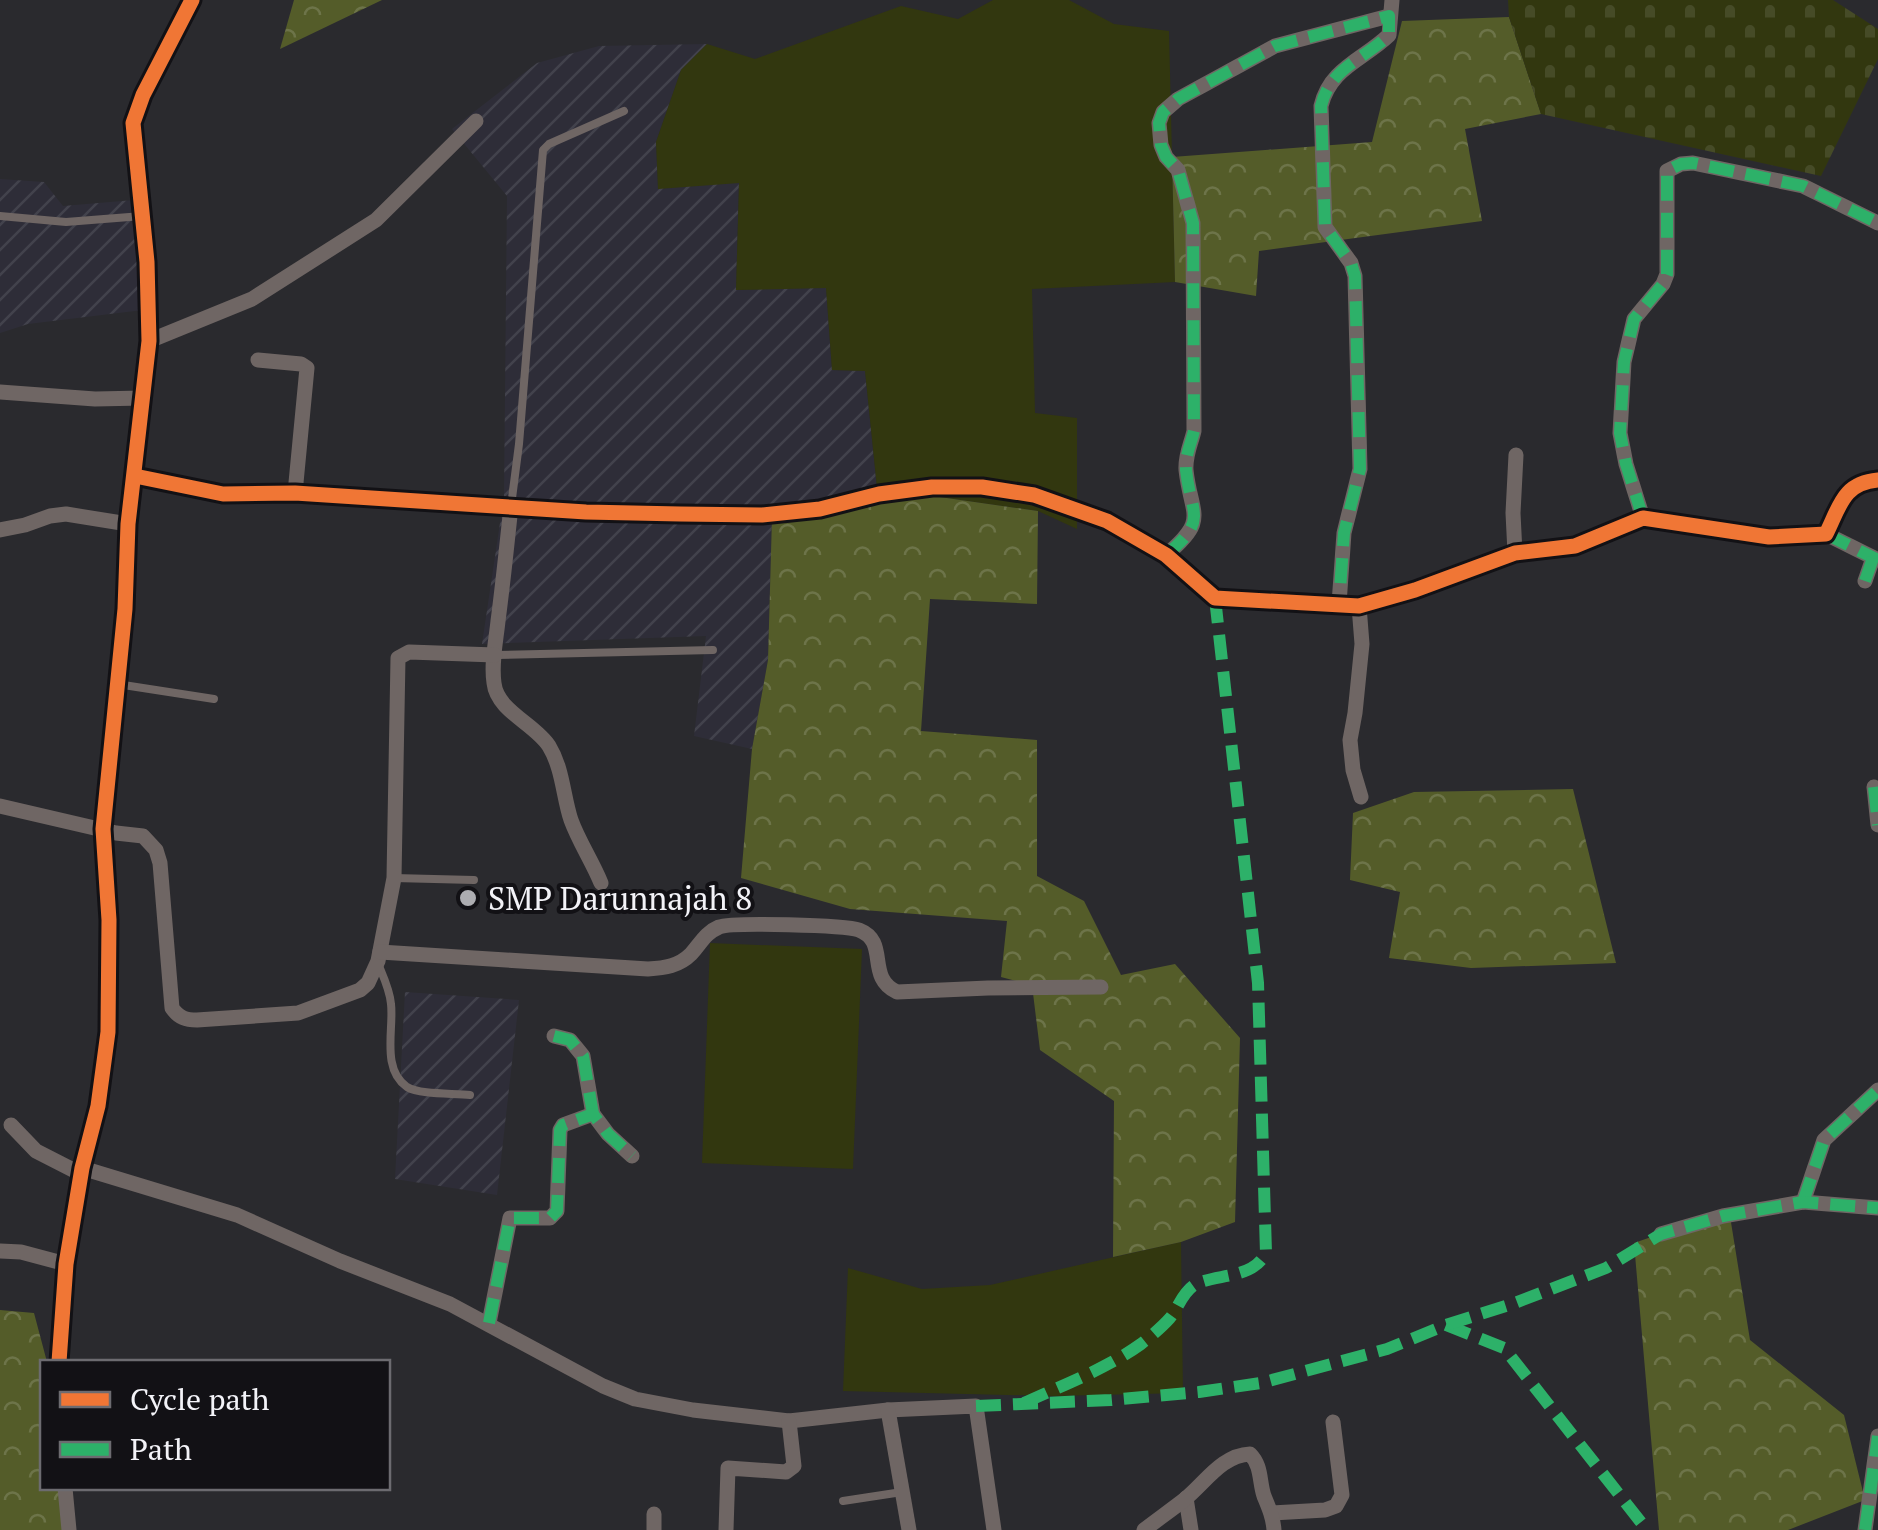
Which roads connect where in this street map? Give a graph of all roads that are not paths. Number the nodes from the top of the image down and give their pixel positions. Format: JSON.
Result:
{"nodes":[{"id":1,"x":192,"y":0,"type":"edge"},
{"id":2,"x":1390,"y":8,"type":"edge"},
{"id":3,"x":624,"y":110,"type":"dead end"},
{"id":4,"x":476,"y":121,"type":"dead end"},
{"id":5,"x":0,"y":216,"type":"edge"},
{"id":6,"x":142,"y":216,"type":"junction"},
{"id":7,"x":1878,"y":223,"type":"edge"},
{"id":8,"x":149,"y":342,"type":"junction"},
{"id":9,"x":258,"y":360,"type":"dead end"},
{"id":10,"x":0,"y":392,"type":"edge"},
{"id":11,"x":143,"y":398,"type":"junction"},
{"id":12,"x":1516,"y":455,"type":"dead end"},
{"id":13,"x":134,"y":476,"type":"junction"},
{"id":14,"x":1878,"y":480,"type":"edge"},
{"id":15,"x":294,"y":492,"type":"junction"},
{"id":16,"x":511,"y":506,"type":"junction"},
{"id":17,"x":1643,"y":518,"type":"junction"},
{"id":18,"x":128,"y":524,"type":"junction"},
{"id":19,"x":0,"y":530,"type":"edge"},
{"id":20,"x":1826,"y":534,"type":"junction"},
{"id":21,"x":1515,"y":553,"type":"junction"},
{"id":22,"x":1166,"y":556,"type":"junction"},
{"id":23,"x":1876,"y":559,"type":"edge"},
{"id":24,"x":1865,"y":581,"type":"dead end"},
{"id":25,"x":1339,"y":604,"type":"junction"},
{"id":26,"x":1358,"y":606,"type":"junction"},
{"id":27,"x":713,"y":650,"type":"dead end"},
{"id":28,"x":495,"y":654,"type":"junction"},
{"id":29,"x":117,"y":684,"type":"junction"},
{"id":30,"x":214,"y":699,"type":"dead end"},
{"id":31,"x":1874,"y":787,"type":"dead end"},
{"id":32,"x":1361,"y":797,"type":"dead end"},
{"id":33,"x":0,"y":806,"type":"edge"},
{"id":34,"x":1878,"y":826,"type":"edge"},
{"id":35,"x":103,"y":829,"type":"junction"},
{"id":36,"x":394,"y":878,"type":"junction"},
{"id":37,"x":474,"y":880,"type":"dead end"},
{"id":38,"x":601,"y":883,"type":"dead end"},
{"id":39,"x":379,"y":956,"type":"junction"},
{"id":40,"x":1101,"y":987,"type":"dead end"},
{"id":41,"x":554,"y":1036,"type":"dead end"},
{"id":42,"x":1878,"y":1090,"type":"edge"},
{"id":43,"x":470,"y":1094,"type":"dead end"},
{"id":44,"x":594,"y":1114,"type":"junction"},
{"id":45,"x":11,"y":1125,"type":"dead end"},
{"id":46,"x":632,"y":1156,"type":"dead end"},
{"id":47,"x":82,"y":1171,"type":"junction"},
{"id":48,"x":1803,"y":1202,"type":"junction"},
{"id":49,"x":1878,"y":1208,"type":"edge"},
{"id":50,"x":1660,"y":1234,"type":"dead end"},
{"id":51,"x":0,"y":1251,"type":"edge"},
{"id":52,"x":66,"y":1264,"type":"junction"},
{"id":53,"x":488,"y":1323,"type":"junction"},
{"id":54,"x":59,"y":1360,"type":"edge"},
{"id":55,"x":888,"y":1410,"type":"junction"},
{"id":56,"x":789,"y":1421,"type":"junction"},
{"id":57,"x":1333,"y":1422,"type":"dead end"},
{"id":58,"x":1878,"y":1436,"type":"edge"},
{"id":59,"x":1877,"y":1454,"type":"edge"},
{"id":60,"x":65,"y":1490,"type":"edge"},
{"id":61,"x":903,"y":1492,"type":"junction"},
{"id":62,"x":1186,"y":1498,"type":"junction"},
{"id":63,"x":842,"y":1501,"type":"dead end"},
{"id":64,"x":1272,"y":1513,"type":"junction"},
{"id":65,"x":69,"y":1530,"type":"edge"},
{"id":66,"x":726,"y":1530,"type":"edge"},
{"id":67,"x":909,"y":1530,"type":"edge"},
{"id":68,"x":994,"y":1530,"type":"edge"},
{"id":69,"x":1144,"y":1530,"type":"edge"},
{"id":70,"x":1191,"y":1530,"type":"edge"},
{"id":71,"x":1274,"y":1530,"type":"edge"},
{"id":72,"x":1865,"y":1530,"type":"edge"}],
"edges":[{"from":1,"to":6,"type":"street"},
{"from":2,"to":22,"type":"street"},
{"from":2,"to":25,"type":"street"},
{"from":3,"to":16,"type":"lane"},
{"from":4,"to":8,"type":"street"},
{"from":5,"to":6,"type":"lane"},
{"from":6,"to":8,"type":"street"},
{"from":7,"to":17,"type":"street"},
{"from":8,"to":11,"type":"street"},
{"from":9,"to":15,"type":"street"},
{"from":10,"to":11,"type":"street"},
{"from":11,"to":13,"type":"street"},
{"from":12,"to":21,"type":"street"},
{"from":13,"to":15,"type":"street"},
{"from":13,"to":18,"type":"street"},
{"from":14,"to":20,"type":"street"},
{"from":15,"to":16,"type":"street"},
{"from":16,"to":22,"type":"street"},
{"from":16,"to":28,"type":"street"},
{"from":17,"to":20,"type":"street"},
{"from":17,"to":21,"type":"street"},
{"from":18,"to":19,"type":"street"},
{"from":18,"to":29,"type":"street"},
{"from":20,"to":23,"type":"street"},
{"from":21,"to":26,"type":"street"},
{"from":22,"to":25,"type":"street"},
{"from":23,"to":24,"type":"street"},
{"from":25,"to":26,"type":"street"},
{"from":26,"to":32,"type":"street"},
{"from":27,"to":28,"type":"lane"},
{"from":28,"to":36,"type":"street"},
{"from":28,"to":38,"type":"street"},
{"from":29,"to":30,"type":"lane"},
{"from":29,"to":35,"type":"street"},
{"from":31,"to":34,"type":"street"},
{"from":33,"to":35,"type":"street"},
{"from":35,"to":39,"type":"street"},
{"from":35,"to":47,"type":"street"},
{"from":36,"to":37,"type":"lane"},
{"from":36,"to":39,"type":"street"},
{"from":39,"to":40,"type":"street"},
{"from":39,"to":43,"type":"lane"},
{"from":41,"to":44,"type":"street"},
{"from":42,"to":48,"type":"street"},
{"from":44,"to":46,"type":"street"},
{"from":44,"to":53,"type":"street"},
{"from":45,"to":47,"type":"street"},
{"from":47,"to":52,"type":"street"},
{"from":47,"to":53,"type":"street"},
{"from":48,"to":49,"type":"street"},
{"from":48,"to":50,"type":"street"},
{"from":51,"to":52,"type":"street"},
{"from":52,"to":54,"type":"street"},
{"from":53,"to":56,"type":"street"},
{"from":55,"to":56,"type":"street"},
{"from":55,"to":61,"type":"street"},
{"from":55,"to":68,"type":"street"},
{"from":56,"to":66,"type":"street"},
{"from":57,"to":64,"type":"street"},
{"from":58,"to":59,"type":"street"},
{"from":59,"to":72,"type":"street"},
{"from":60,"to":65,"type":"street"},
{"from":61,"to":63,"type":"lane"},
{"from":61,"to":67,"type":"street"},
{"from":62,"to":64,"type":"street"},
{"from":62,"to":69,"type":"street"},
{"from":62,"to":70,"type":"street"},
{"from":64,"to":71,"type":"street"}]}
